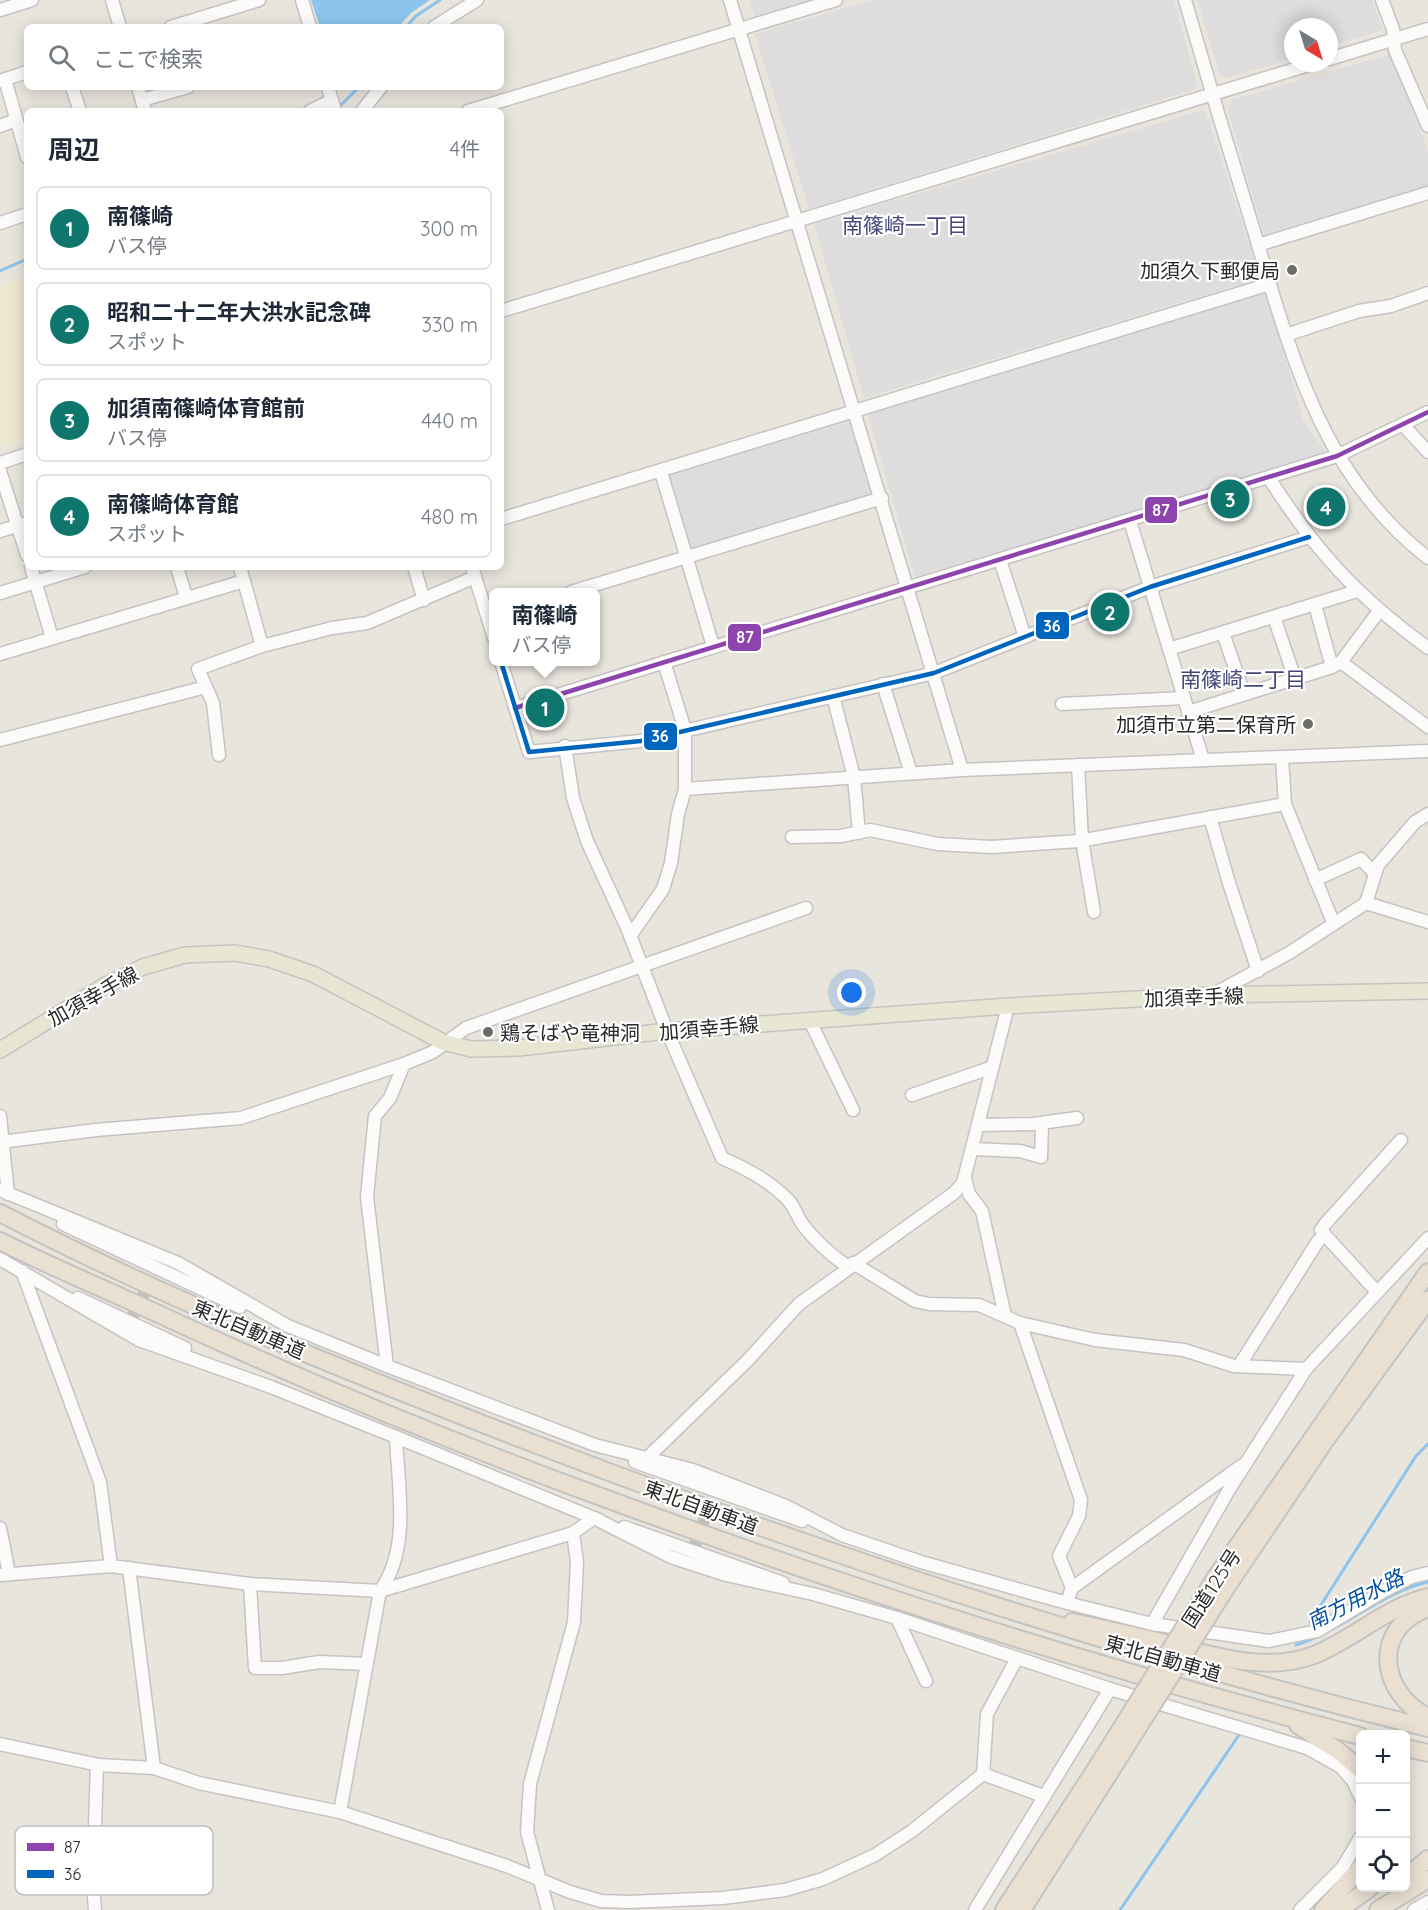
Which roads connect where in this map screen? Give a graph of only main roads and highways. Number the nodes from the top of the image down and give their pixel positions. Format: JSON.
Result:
{"nodes":[{"id":1,"x":1428,"y":991,"type":"edge"},
{"id":2,"x":0,"y":1050,"type":"edge"},
{"id":3,"x":0,"y":1214,"type":"edge"},
{"id":4,"x":0,"y":1241,"type":"edge"},
{"id":5,"x":1428,"y":1272,"type":"edge"},
{"id":6,"x":1428,"y":1300,"type":"edge"},
{"id":7,"x":1220,"y":1584,"type":"junction"},
{"id":8,"x":1428,"y":1597,"type":"edge"},
{"id":9,"x":984,"y":1603,"type":"junction"},
{"id":10,"x":1428,"y":1608,"type":"edge"},
{"id":11,"x":1283,"y":1716,"type":"junction"},
{"id":12,"x":1428,"y":1717,"type":"edge"},
{"id":13,"x":1428,"y":1728,"type":"edge"},
{"id":14,"x":1356,"y":1735,"type":"edge"},
{"id":15,"x":1410,"y":1749,"type":"edge"},
{"id":16,"x":1428,"y":1753,"type":"edge"},
{"id":17,"x":1356,"y":1766,"type":"edge"},
{"id":18,"x":1104,"y":1768,"type":"junction"},
{"id":19,"x":1428,"y":1847,"type":"edge"},
{"id":20,"x":1041,"y":1855,"type":"junction"},
{"id":21,"x":1428,"y":1859,"type":"edge"},
{"id":22,"x":1410,"y":1860,"type":"edge"},
{"id":23,"x":1355,"y":1864,"type":"edge"},
{"id":24,"x":1410,"y":1874,"type":"edge"},
{"id":25,"x":1428,"y":1879,"type":"edge"},
{"id":26,"x":1363,"y":1892,"type":"edge"},
{"id":27,"x":1386,"y":1892,"type":"edge"},
{"id":28,"x":995,"y":1910,"type":"edge"},
{"id":29,"x":1004,"y":1910,"type":"edge"},
{"id":30,"x":1022,"y":1910,"type":"edge"},
{"id":31,"x":1323,"y":1910,"type":"edge"},
{"id":32,"x":1339,"y":1910,"type":"edge"},
{"id":33,"x":1366,"y":1910,"type":"edge"},
{"id":34,"x":1378,"y":1910,"type":"edge"}],
"edges":[{"from":1,"to":2,"type":"main road","name":"加須幸手線"},
{"from":3,"to":9,"type":"highway","name":"東北自動車道"},
{"from":4,"to":11,"type":"highway","name":"東北自動車道"},
{"from":5,"to":7,"type":"highway","name":"国道125号"},
{"from":6,"to":7,"type":"highway","name":"国道125号"},
{"from":7,"to":18,"type":"highway","name":"国道125号","bridge":true},
{"from":8,"to":9,"type":"highway"},
{"from":9,"to":13,"type":"highway","name":"東北自動車道"},
{"from":10,"to":12,"type":"highway"},
{"from":11,"to":14,"type":"highway","name":"東北自動車道"},
{"from":11,"to":17,"type":"highway"},
{"from":15,"to":16,"type":"highway"},
{"from":18,"to":20,"type":"highway","name":"国道125号"},
{"from":18,"to":30,"type":"highway","name":"国道125号"},
{"from":19,"to":22,"type":"highway"},
{"from":20,"to":28,"type":"highway"},
{"from":20,"to":29,"type":"highway","name":"国道125号"},
{"from":21,"to":24,"type":"highway"},
{"from":23,"to":31,"type":"highway"},
{"from":25,"to":34,"type":"highway"},
{"from":26,"to":32,"type":"highway"},
{"from":27,"to":33,"type":"highway"}]}
